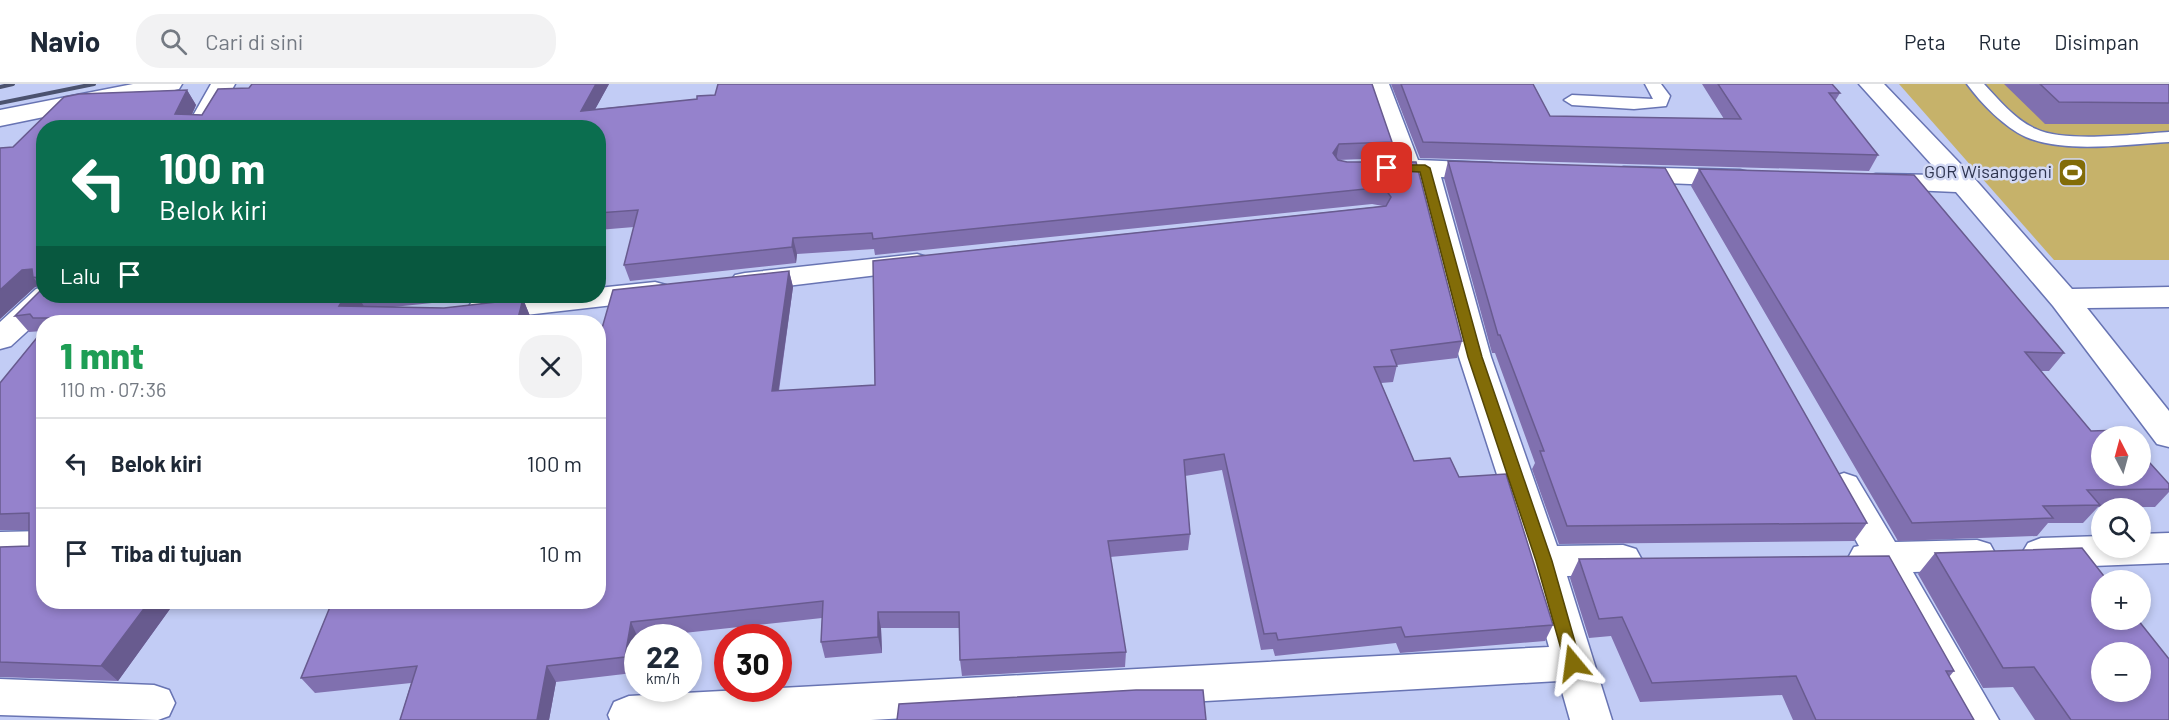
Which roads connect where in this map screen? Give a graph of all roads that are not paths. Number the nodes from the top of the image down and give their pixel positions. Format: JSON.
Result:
{"nodes":[{"id":1,"x":170,"y":84,"type":"edge"},
{"id":2,"x":223,"y":84,"type":"edge"},
{"id":3,"x":1377,"y":84,"type":"edge"},
{"id":4,"x":1653,"y":84,"type":"edge"},
{"id":5,"x":1871,"y":84,"type":"edge"},
{"id":6,"x":1975,"y":84,"type":"edge"},
{"id":7,"x":1572,"y":100,"type":"dead end"},
{"id":8,"x":0,"y":118,"type":"edge"},
{"id":9,"x":203,"y":120,"type":"edge"},
{"id":10,"x":2169,"y":137,"type":"edge"},
{"id":11,"x":1377,"y":168,"type":"edge"},
{"id":12,"x":1416,"y":168,"type":"junction"},
{"id":13,"x":1518,"y":171,"type":"edge"},
{"id":14,"x":1599,"y":174,"type":"edge"},
{"id":15,"x":1669,"y":176,"type":"junction"},
{"id":16,"x":1763,"y":179,"type":"edge"},
{"id":17,"x":1846,"y":181,"type":"edge"},
{"id":18,"x":1964,"y":184,"type":"junction"},
{"id":19,"x":1686,"y":207,"type":"edge"},
{"id":20,"x":940,"y":261,"type":"edge"},
{"id":21,"x":719,"y":285,"type":"edge"},
{"id":22,"x":684,"y":289,"type":"edge"},
{"id":23,"x":606,"y":297,"type":"edge"},
{"id":24,"x":2169,"y":297,"type":"edge"},
{"id":25,"x":2064,"y":299,"type":"junction"},
{"id":26,"x":39,"y":303,"type":"edge"},
{"id":27,"x":548,"y":303,"type":"edge"},
{"id":28,"x":460,"y":312,"type":"edge"},
{"id":29,"x":0,"y":339,"type":"edge"},
{"id":30,"x":33,"y":345,"type":"edge"},
{"id":31,"x":0,"y":347,"type":"edge"},
{"id":32,"x":2169,"y":435,"type":"edge"},
{"id":33,"x":1832,"y":465,"type":"edge"},
{"id":34,"x":36,"y":546,"type":"edge"},
{"id":35,"x":0,"y":547,"type":"edge"},
{"id":36,"x":2169,"y":548,"type":"edge"},
{"id":37,"x":1838,"y":558,"type":"edge"},
{"id":38,"x":1885,"y":558,"type":"junction"},
{"id":39,"x":1662,"y":560,"type":"edge"},
{"id":40,"x":1544,"y":561,"type":"junction"},
{"id":41,"x":1573,"y":663,"type":"junction"},
{"id":42,"x":0,"y":697,"type":"edge"},
{"id":43,"x":154,"y":703,"type":"dead end"},
{"id":44,"x":629,"y":715,"type":"dead end"},
{"id":45,"x":1591,"y":720,"type":"edge"},
{"id":46,"x":1978,"y":720,"type":"edge"}],
"edges":[{"from":1,"to":8,"type":"street"},
{"from":2,"to":9,"type":"street"},
{"from":3,"to":12,"type":"street"},
{"from":4,"to":7,"type":"lane"},
{"from":5,"to":18,"type":"street"},
{"from":6,"to":10,"type":"lane"},
{"from":11,"to":12,"type":"street"},
{"from":12,"to":13,"type":"street"},
{"from":12,"to":40,"type":"street"},
{"from":14,"to":15,"type":"street"},
{"from":15,"to":16,"type":"street"},
{"from":15,"to":19,"type":"street"},
{"from":17,"to":18,"type":"street"},
{"from":18,"to":25,"type":"street"},
{"from":20,"to":21,"type":"street"},
{"from":22,"to":23,"type":"street"},
{"from":24,"to":25,"type":"street"},
{"from":25,"to":32,"type":"street"},
{"from":26,"to":29,"type":"street"},
{"from":27,"to":28,"type":"street"},
{"from":30,"to":31,"type":"street"},
{"from":33,"to":38,"type":"street"},
{"from":34,"to":35,"type":"street"},
{"from":36,"to":38,"type":"street"},
{"from":37,"to":38,"type":"street"},
{"from":38,"to":46,"type":"street"},
{"from":39,"to":40,"type":"street"},
{"from":40,"to":41,"type":"street"},
{"from":41,"to":44,"type":"street"},
{"from":41,"to":45,"type":"street"},
{"from":42,"to":43,"type":"street"}]}
